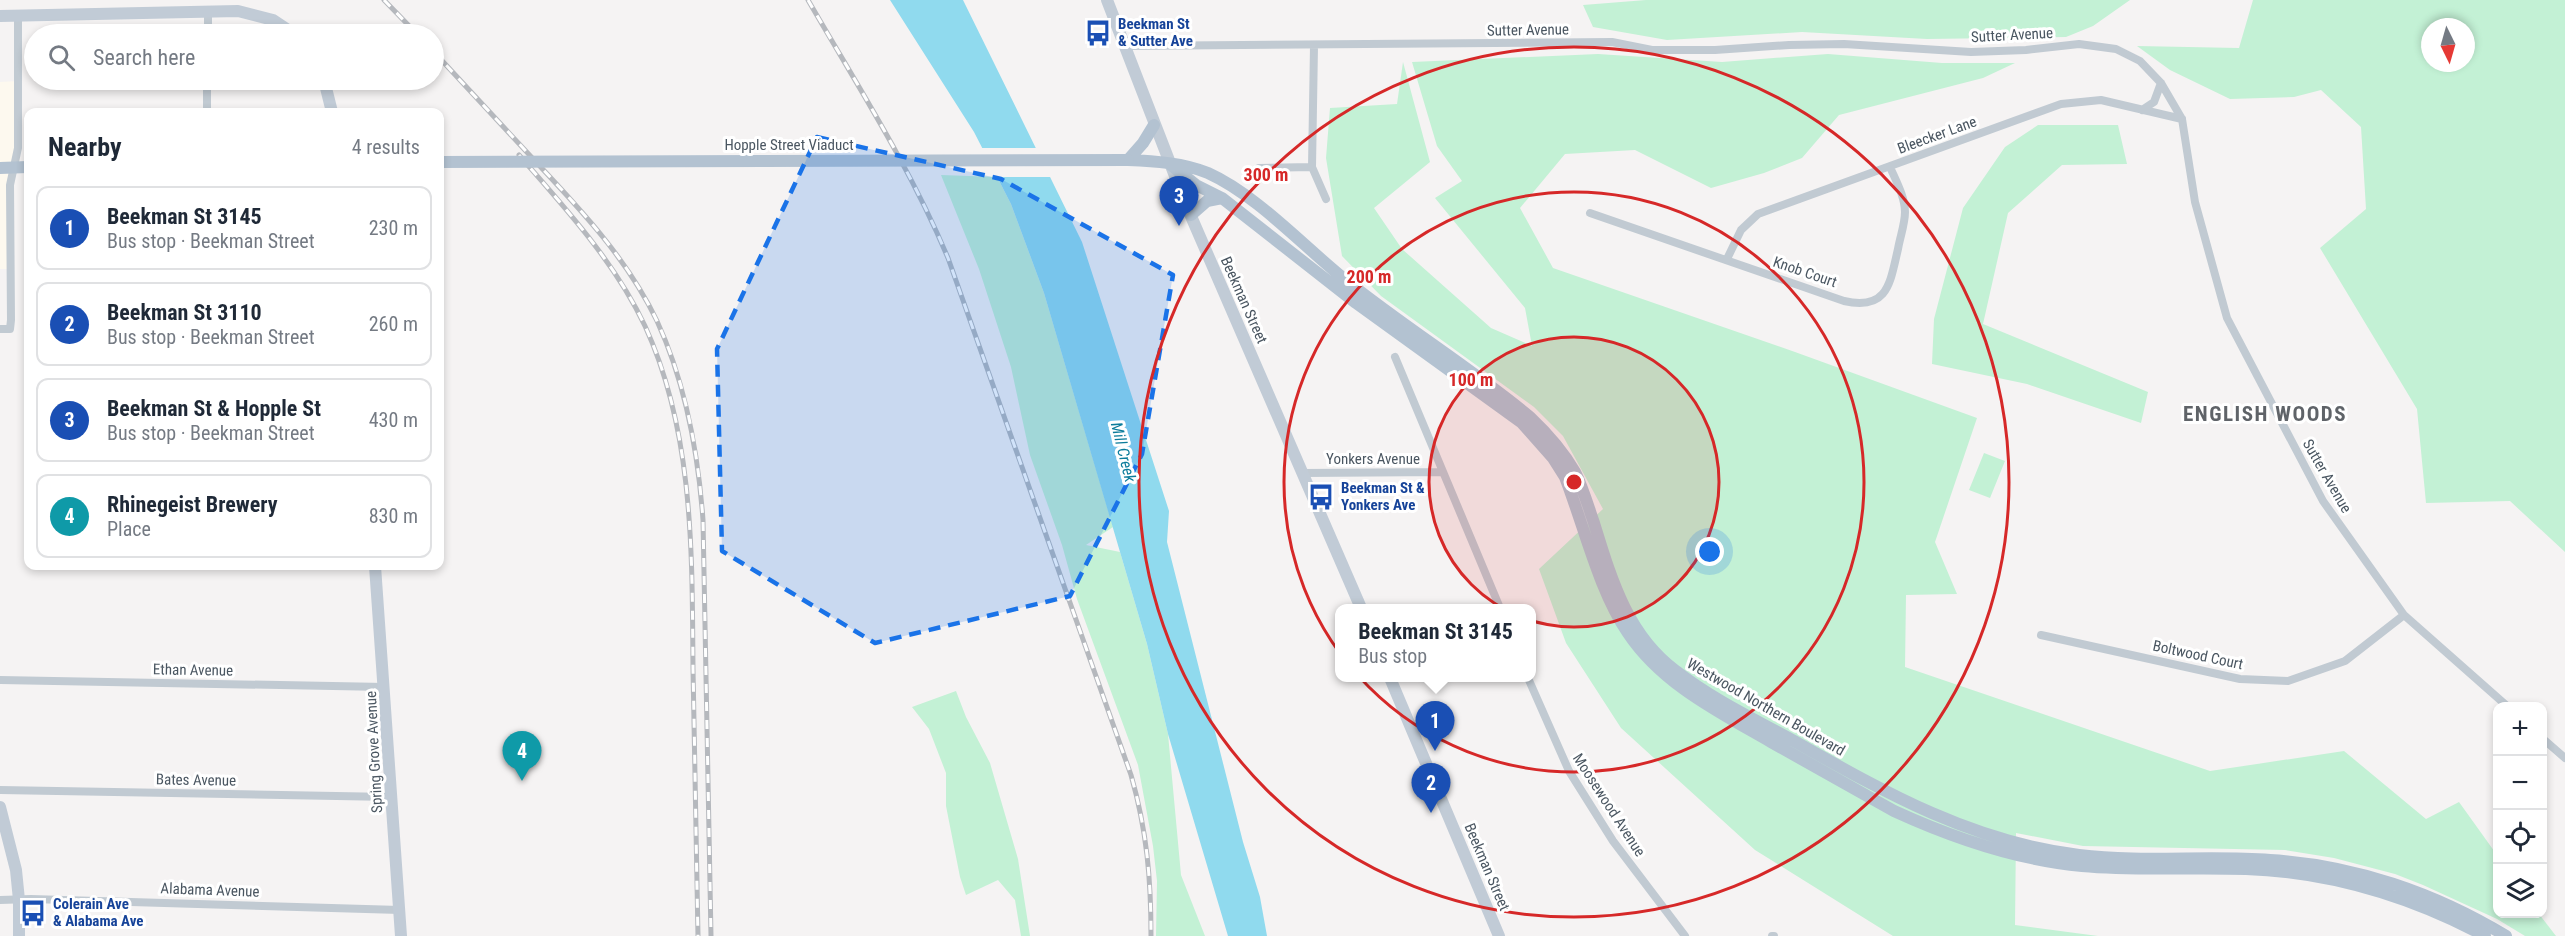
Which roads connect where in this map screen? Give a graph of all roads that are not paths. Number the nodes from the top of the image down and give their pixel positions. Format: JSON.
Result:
{"nodes":[{"id":1,"x":1107,"y":0,"type":"edge"},
{"id":2,"x":208,"y":11,"type":"junction"},
{"id":3,"x":0,"y":16,"type":"edge"},
{"id":4,"x":18,"y":16,"type":"junction"},
{"id":5,"x":208,"y":24,"type":"edge"},
{"id":6,"x":279,"y":24,"type":"edge"},
{"id":7,"x":1123,"y":46,"type":"junction"},
{"id":8,"x":1314,"y":46,"type":"junction"},
{"id":9,"x":2161,"y":83,"type":"junction"},
{"id":10,"x":207,"y":90,"type":"edge"},
{"id":11,"x":326,"y":90,"type":"edge"},
{"id":12,"x":207,"y":108,"type":"edge"},
{"id":13,"x":331,"y":108,"type":"edge"},
{"id":14,"x":2142,"y":110,"type":"junction"},
{"id":15,"x":2182,"y":119,"type":"junction"},
{"id":16,"x":1154,"y":125,"type":"junction"},
{"id":17,"x":1134,"y":158,"type":"junction"},
{"id":18,"x":444,"y":162,"type":"edge"},
{"id":19,"x":1170,"y":165,"type":"junction"},
{"id":20,"x":24,"y":167,"type":"edge"},
{"id":21,"x":1312,"y":167,"type":"junction"},
{"id":22,"x":1890,"y":167,"type":"junction"},
{"id":23,"x":0,"y":168,"type":"edge"},
{"id":24,"x":15,"y":168,"type":"junction"},
{"id":25,"x":1259,"y":168,"type":"dead end"},
{"id":26,"x":1222,"y":198,"type":"junction"},
{"id":27,"x":1326,"y":199,"type":"dead end"},
{"id":28,"x":1590,"y":213,"type":"dead end"},
{"id":29,"x":1191,"y":215,"type":"junction"},
{"id":30,"x":1727,"y":259,"type":"junction"},
{"id":31,"x":0,"y":329,"type":"edge"},
{"id":32,"x":1395,"y":357,"type":"dead end"},
{"id":33,"x":1443,"y":472,"type":"junction"},
{"id":34,"x":1303,"y":473,"type":"junction"},
{"id":35,"x":375,"y":570,"type":"edge"},
{"id":36,"x":1359,"y":604,"type":"edge"},
{"id":37,"x":1498,"y":604,"type":"edge"},
{"id":38,"x":2404,"y":615,"type":"junction"},
{"id":39,"x":2041,"y":635,"type":"dead end"},
{"id":40,"x":0,"y":680,"type":"edge"},
{"id":41,"x":1392,"y":682,"type":"edge"},
{"id":42,"x":1530,"y":682,"type":"edge"},
{"id":43,"x":385,"y":687,"type":"junction"},
{"id":44,"x":2503,"y":702,"type":"edge"},
{"id":45,"x":2547,"y":742,"type":"edge"},
{"id":46,"x":2565,"y":758,"type":"edge"},
{"id":47,"x":0,"y":790,"type":"edge"},
{"id":48,"x":391,"y":797,"type":"junction"},
{"id":49,"x":0,"y":807,"type":"edge"},
{"id":50,"x":3,"y":835,"type":"edge"},
{"id":51,"x":0,"y":900,"type":"edge"},
{"id":52,"x":19,"y":900,"type":"junction"},
{"id":53,"x":400,"y":910,"type":"junction"},
{"id":54,"x":20,"y":936,"type":"edge"},
{"id":55,"x":401,"y":936,"type":"edge"},
{"id":56,"x":1500,"y":936,"type":"edge"},
{"id":57,"x":1685,"y":936,"type":"edge"},
{"id":58,"x":2485,"y":936,"type":"edge"},
{"id":59,"x":2506,"y":936,"type":"edge"}],
"edges":[{"from":1,"to":7,"type":"main road","name":"Beekman Street"},
{"from":2,"to":4,"type":"main road"},
{"from":2,"to":5,"type":"street"},
{"from":2,"to":6,"type":"main road"},
{"from":3,"to":4,"type":"main road"},
{"from":4,"to":24,"type":"street"},
{"from":7,"to":8,"type":"street","name":"Sutter Avenue"},
{"from":7,"to":16,"type":"main road","name":"Beekman Street"},
{"from":8,"to":9,"type":"street","name":"Sutter Avenue"},
{"from":8,"to":21,"type":"street"},
{"from":9,"to":14,"type":"street"},
{"from":9,"to":15,"type":"street","name":"Sutter Avenue"},
{"from":10,"to":12,"type":"street"},
{"from":11,"to":13,"type":"main road"},
{"from":14,"to":15,"type":"street","name":"Bleecker Lane"},
{"from":14,"to":22,"type":"street","name":"Bleecker Lane"},
{"from":15,"to":38,"type":"street","name":"Sutter Avenue"},
{"from":16,"to":17,"type":"main road"},
{"from":16,"to":19,"type":"main road","name":"Beekman Street"},
{"from":17,"to":18,"type":"main road","name":"Hopple Street Viaduct","bridge":true},
{"from":17,"to":19,"type":"main road","name":"Hopple Street Viaduct"},
{"from":19,"to":26,"type":"main road","name":"Westwood Northern Boulevard"},
{"from":19,"to":29,"type":"main road","name":"Beekman Street"},
{"from":19,"to":59,"type":"main road","name":"Westwood Northern Boulevard"},
{"from":20,"to":24,"type":"main road"},
{"from":21,"to":25,"type":"street"},
{"from":21,"to":27,"type":"street"},
{"from":22,"to":30,"type":"street","name":"Bleecker Lane"},
{"from":22,"to":30,"type":"street","name":"Knob Court"},
{"from":23,"to":24,"type":"main road"},
{"from":24,"to":31,"type":"street"},
{"from":26,"to":29,"type":"main road"},
{"from":26,"to":58,"type":"main road","name":"Westwood Northern Boulevard"},
{"from":28,"to":30,"type":"street","name":"Knob Court"},
{"from":29,"to":34,"type":"main road","name":"Beekman Street"},
{"from":32,"to":33,"type":"street"},
{"from":33,"to":34,"type":"street","name":"Yonkers Avenue"},
{"from":33,"to":37,"type":"street"},
{"from":34,"to":36,"type":"main road","name":"Beekman Street"},
{"from":35,"to":43,"type":"main road","name":"Spring Grove Avenue"},
{"from":38,"to":39,"type":"street","name":"Boltwood Court"},
{"from":38,"to":44,"type":"street","name":"Sutter Avenue"},
{"from":40,"to":43,"type":"street","name":"Ethan Avenue"},
{"from":41,"to":56,"type":"main road","name":"Beekman Street"},
{"from":42,"to":57,"type":"street","name":"Moosewood Avenue"},
{"from":43,"to":48,"type":"main road","name":"Spring Grove Avenue"},
{"from":45,"to":46,"type":"street"},
{"from":47,"to":48,"type":"street","name":"Bates Avenue"},
{"from":48,"to":53,"type":"main road","name":"Spring Grove Avenue"},
{"from":49,"to":50,"type":"main road"},
{"from":50,"to":52,"type":"main road"},
{"from":51,"to":52,"type":"street","name":"Alabama Avenue"},
{"from":52,"to":53,"type":"street","name":"Alabama Avenue"},
{"from":52,"to":54,"type":"main road"},
{"from":53,"to":55,"type":"main road","name":"Spring Grove Avenue"}]}
